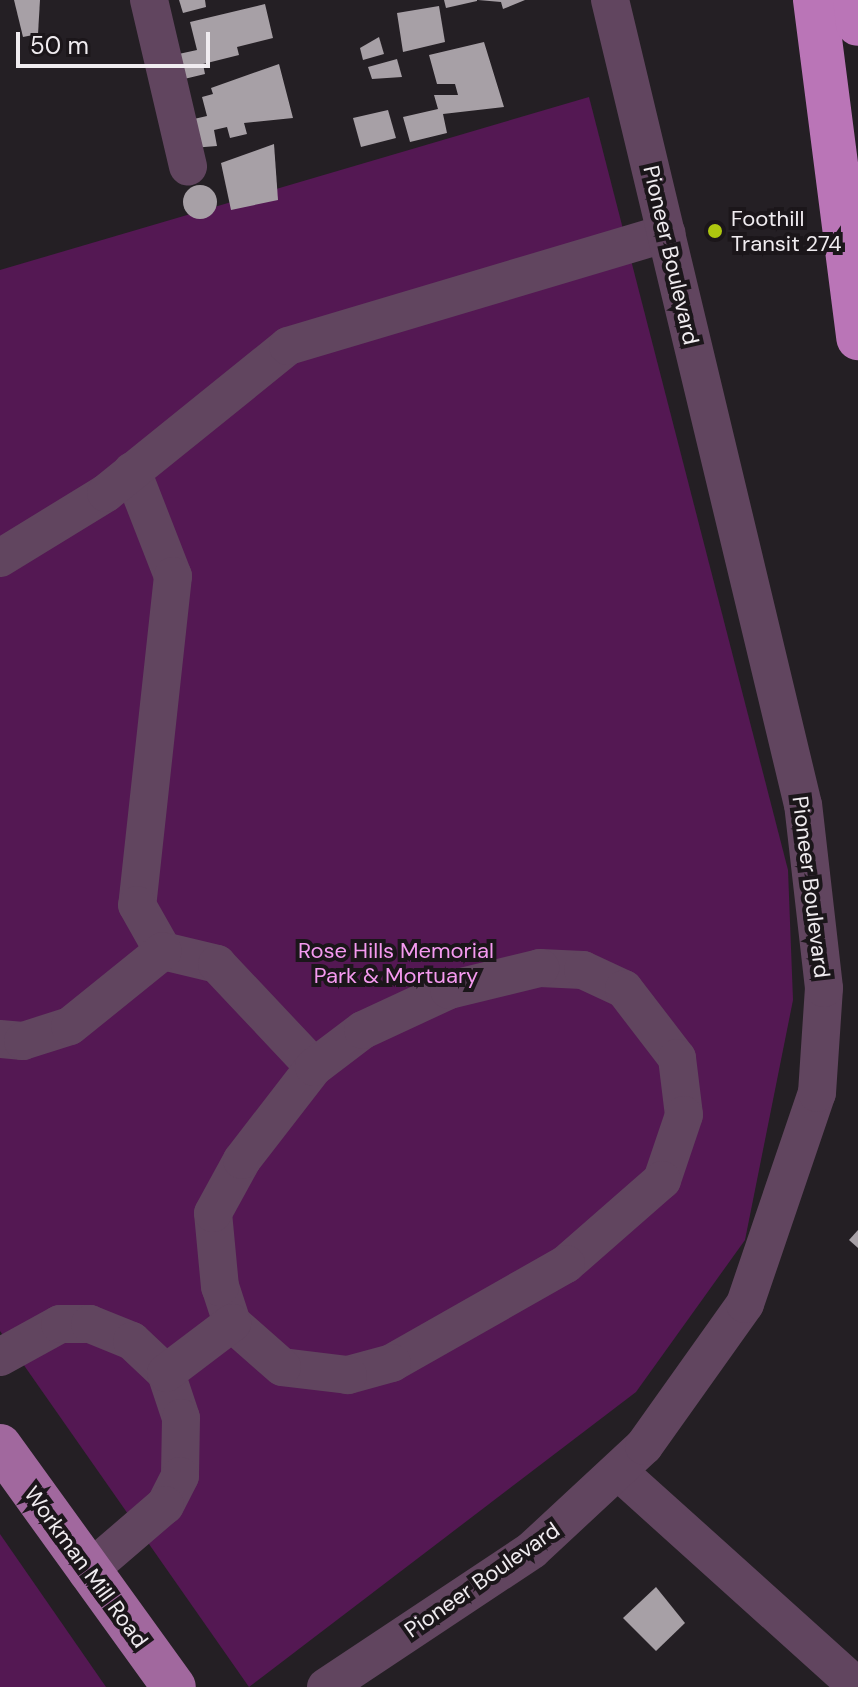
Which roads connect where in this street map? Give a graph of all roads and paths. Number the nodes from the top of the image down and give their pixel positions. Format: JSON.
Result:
{"nodes":[{"id":1,"x":149,"y":0,"type":"edge"},
{"id":2,"x":610,"y":0,"type":"edge"},
{"id":3,"x":815,"y":0,"type":"edge"},
{"id":4,"x":855,"y":0,"type":"edge"},
{"id":5,"x":858,"y":24,"type":"edge"},
{"id":6,"x":188,"y":166,"type":"dead end"},
{"id":7,"x":666,"y":233,"type":"junction"},
{"id":8,"x":858,"y":338,"type":"edge"},
{"id":9,"x":132,"y":471,"type":"junction"},
{"id":10,"x":0,"y":558,"type":"edge"},
{"id":11,"x":163,"y":951,"type":"junction"},
{"id":12,"x":0,"y":1039,"type":"edge"},
{"id":13,"x":314,"y":1067,"type":"junction"},
{"id":14,"x":232,"y":1323,"type":"junction"},
{"id":15,"x":0,"y":1357,"type":"edge"},
{"id":16,"x":166,"y":1373,"type":"junction"},
{"id":17,"x":6,"y":1467,"type":"edge"},
{"id":18,"x":619,"y":1472,"type":"junction"},
{"id":19,"x":87,"y":1572,"type":"junction"},
{"id":20,"x":174,"y":1687,"type":"edge"},
{"id":21,"x":326,"y":1687,"type":"edge"},
{"id":22,"x":858,"y":1687,"type":"edge"}],
"edges":[{"from":1,"to":6,"type":"street"},
{"from":2,"to":7,"type":"street","name":"Pioneer Boulevard"},
{"from":3,"to":8,"type":"highway"},
{"from":4,"to":5,"type":"highway"},
{"from":7,"to":9,"type":"street"},
{"from":7,"to":18,"type":"street","name":"Pioneer Boulevard"},
{"from":9,"to":10,"type":"street"},
{"from":9,"to":11,"type":"street"},
{"from":11,"to":12,"type":"street"},
{"from":11,"to":13,"type":"street"},
{"from":13,"to":14,"type":"street"},
{"from":13,"to":14,"type":"street"},
{"from":14,"to":16,"type":"street"},
{"from":15,"to":16,"type":"street"},
{"from":16,"to":19,"type":"street"},
{"from":17,"to":19,"type":"main road","name":"Workman Mill Road"},
{"from":18,"to":21,"type":"street","name":"Pioneer Boulevard"},
{"from":18,"to":22,"type":"street"},
{"from":19,"to":20,"type":"main road","name":"Workman Mill Road"}]}
